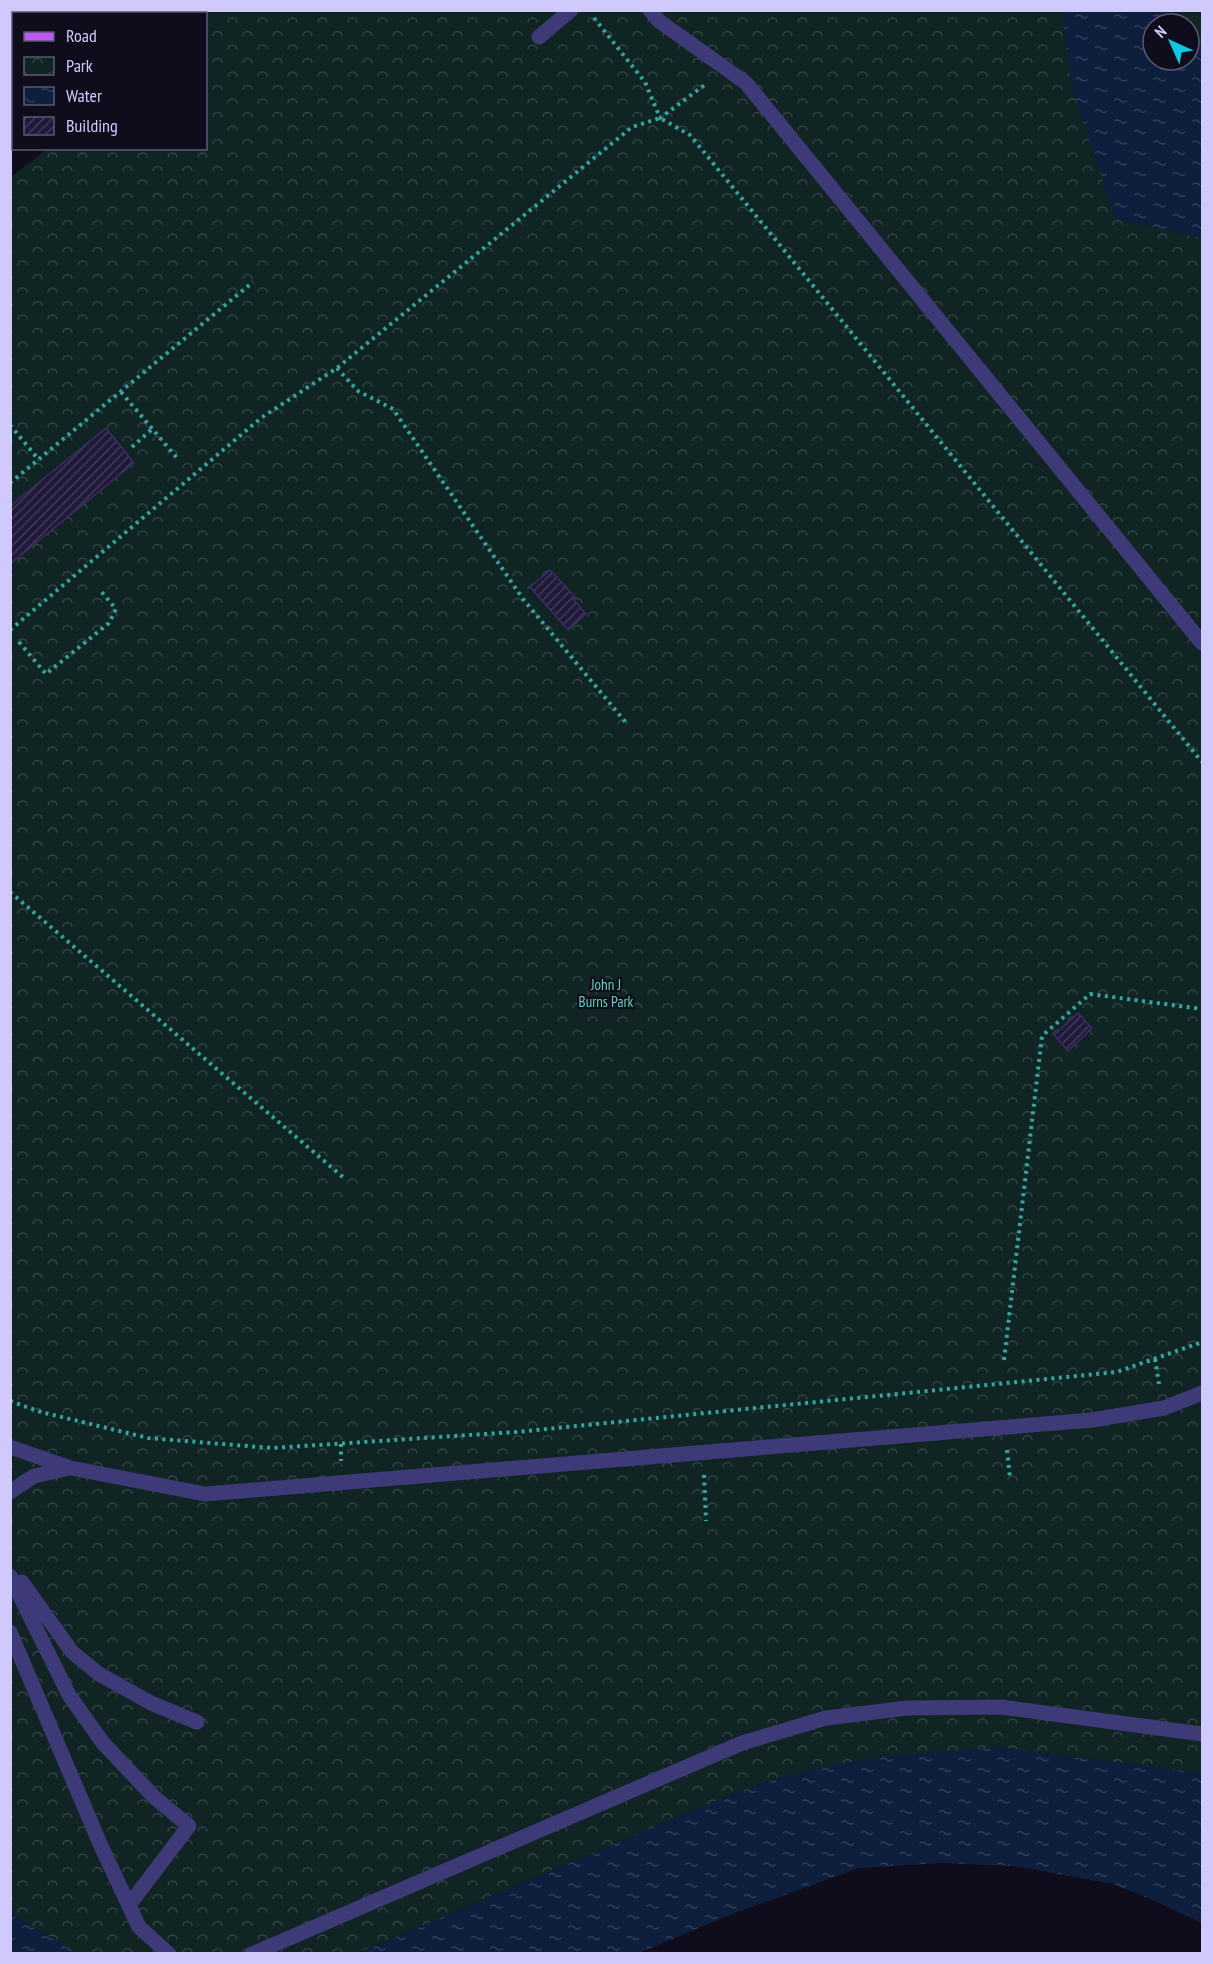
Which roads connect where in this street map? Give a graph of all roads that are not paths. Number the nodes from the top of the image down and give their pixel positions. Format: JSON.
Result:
{"nodes":[{"id":1,"x":571,"y":10,"type":"edge"},
{"id":2,"x":650,"y":10,"type":"edge"},
{"id":3,"x":539,"y":37,"type":"dead end"},
{"id":4,"x":1203,"y":643,"type":"edge"},
{"id":5,"x":1203,"y":1393,"type":"edge"},
{"id":6,"x":10,"y":1448,"type":"edge"},
{"id":7,"x":71,"y":1468,"type":"junction"},
{"id":8,"x":10,"y":1492,"type":"edge"},
{"id":9,"x":10,"y":1566,"type":"edge"},
{"id":10,"x":10,"y":1576,"type":"edge"},
{"id":11,"x":10,"y":1632,"type":"edge"},
{"id":12,"x":197,"y":1722,"type":"dead end"},
{"id":13,"x":1203,"y":1734,"type":"edge"},
{"id":14,"x":129,"y":1905,"type":"junction"},
{"id":15,"x":169,"y":1953,"type":"edge"},
{"id":16,"x":252,"y":1953,"type":"edge"}],
"edges":[{"from":1,"to":3,"type":"street"},
{"from":2,"to":4,"type":"street"},
{"from":5,"to":7,"type":"street"},
{"from":6,"to":7,"type":"street"},
{"from":7,"to":8,"type":"street"},
{"from":9,"to":12,"type":"street"},
{"from":10,"to":14,"type":"street"},
{"from":11,"to":14,"type":"street"},
{"from":13,"to":16,"type":"street"},
{"from":14,"to":15,"type":"street"}]}
